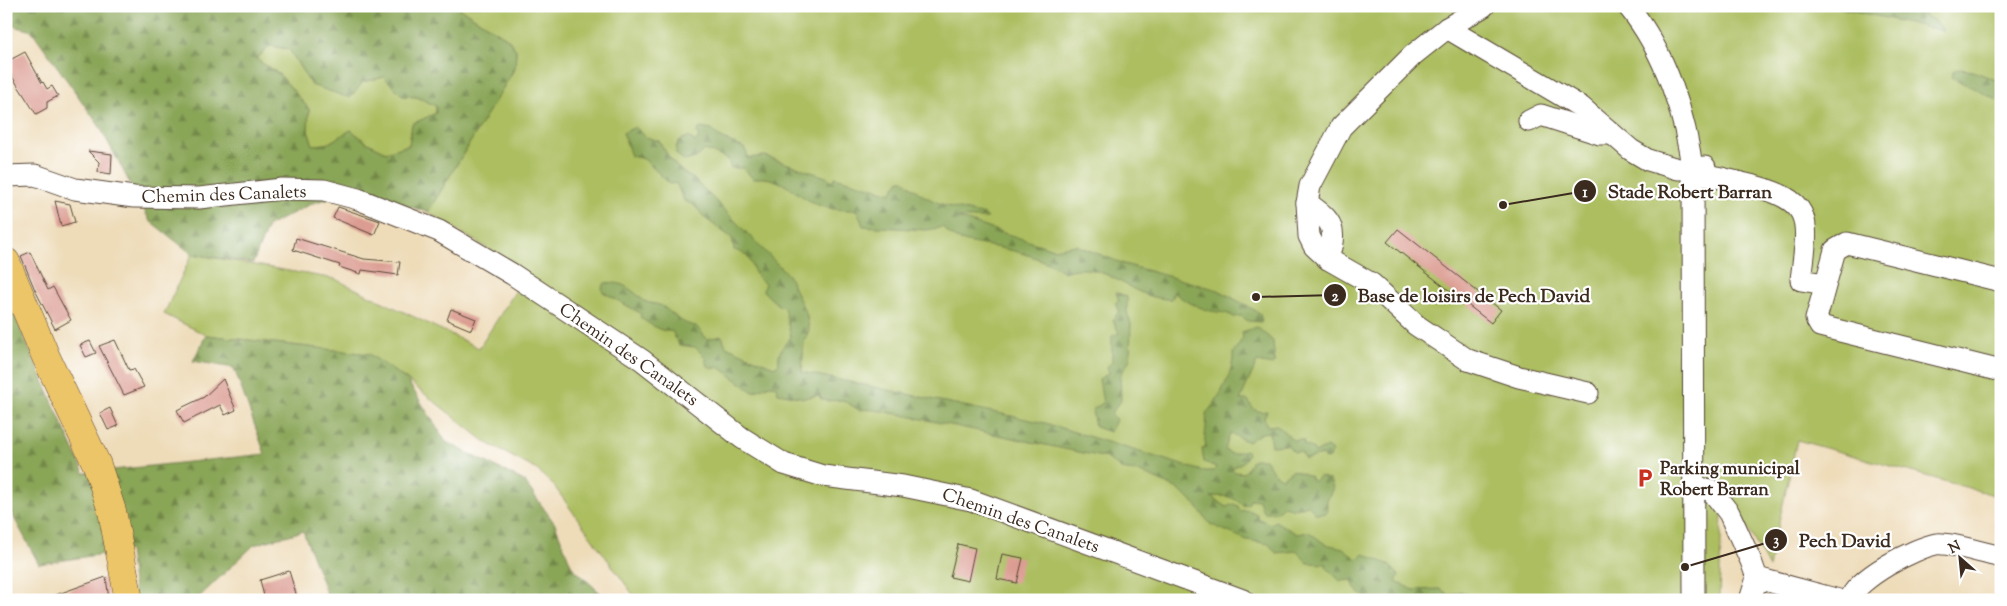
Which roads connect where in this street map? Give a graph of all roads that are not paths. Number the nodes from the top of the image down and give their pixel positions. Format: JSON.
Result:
{"nodes":[{"id":1,"x":1484,"y":6,"type":"edge"},
{"id":2,"x":1628,"y":6,"type":"edge"},
{"id":3,"x":1646,"y":6,"type":"edge"},
{"id":4,"x":1447,"y":28,"type":"junction"},
{"id":5,"x":1529,"y":121,"type":"dead end"},
{"id":6,"x":1612,"y":134,"type":"junction"},
{"id":7,"x":1699,"y":171,"type":"junction"},
{"id":8,"x":6,"y":176,"type":"edge"},
{"id":9,"x":6,"y":262,"type":"edge"},
{"id":10,"x":2001,"y":281,"type":"edge"},
{"id":11,"x":6,"y":284,"type":"edge"},
{"id":12,"x":1825,"y":284,"type":"junction"},
{"id":13,"x":46,"y":357,"type":"junction"},
{"id":14,"x":2001,"y":371,"type":"edge"},
{"id":15,"x":1588,"y":393,"type":"dead end"},
{"id":16,"x":1701,"y":488,"type":"junction"},
{"id":17,"x":2001,"y":557,"type":"edge"},
{"id":18,"x":1757,"y":578,"type":"junction"},
{"id":19,"x":129,"y":600,"type":"edge"},
{"id":20,"x":1243,"y":600,"type":"edge"},
{"id":21,"x":1694,"y":600,"type":"edge"},
{"id":22,"x":1707,"y":600,"type":"edge"},
{"id":23,"x":1750,"y":600,"type":"edge"},
{"id":24,"x":1839,"y":600,"type":"edge"},
{"id":25,"x":1850,"y":600,"type":"edge"}],
"edges":[{"from":1,"to":4,"type":"street"},
{"from":2,"to":7,"type":"street"},
{"from":3,"to":7,"type":"street"},
{"from":4,"to":6,"type":"street"},
{"from":4,"to":15,"type":"street"},
{"from":5,"to":6,"type":"street"},
{"from":6,"to":7,"type":"street"},
{"from":7,"to":12,"type":"street"},
{"from":7,"to":16,"type":"street"},
{"from":8,"to":20,"type":"street","name":"Chemin des Canalets"},
{"from":9,"to":13,"type":"main road"},
{"from":10,"to":12,"type":"street"},
{"from":11,"to":13,"type":"main road"},
{"from":12,"to":14,"type":"street"},
{"from":13,"to":19,"type":"main road"},
{"from":16,"to":18,"type":"street"},
{"from":16,"to":21,"type":"street"},
{"from":16,"to":22,"type":"street"},
{"from":17,"to":25,"type":"street"},
{"from":18,"to":23,"type":"street"},
{"from":18,"to":24,"type":"street"}]}
